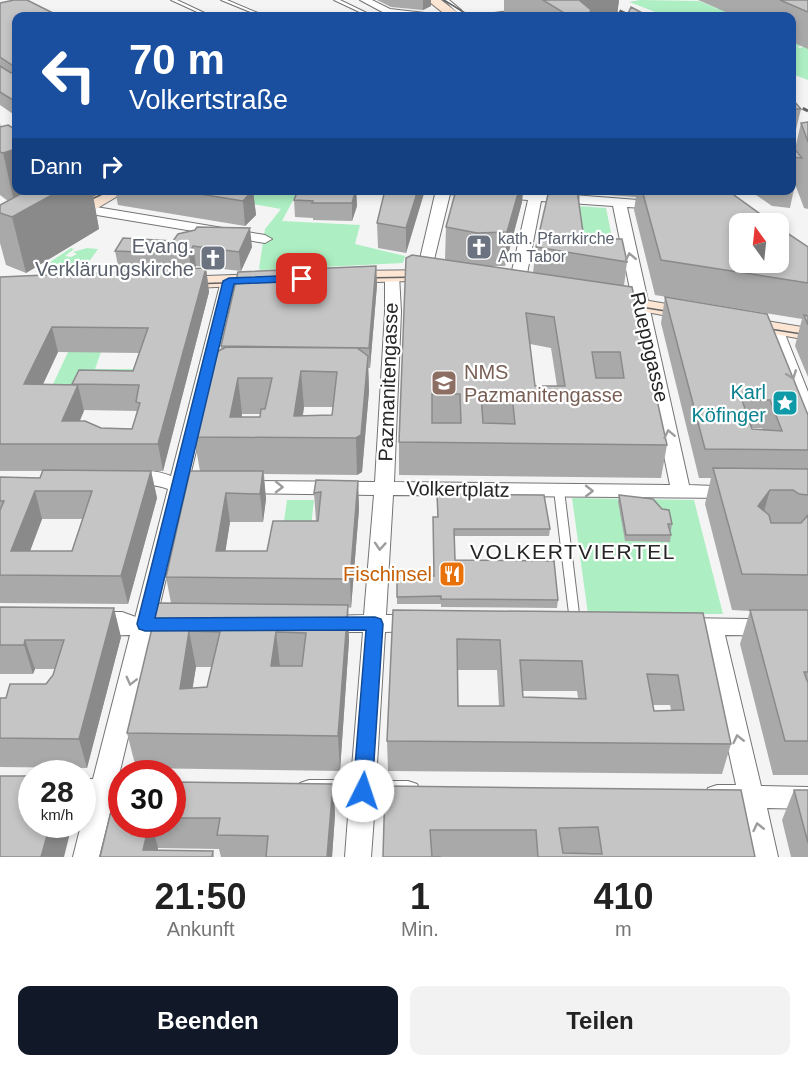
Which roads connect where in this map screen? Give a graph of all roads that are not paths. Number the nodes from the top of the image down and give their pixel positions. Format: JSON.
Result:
{"nodes":[{"id":1,"x":173,"y":0,"type":"edge"},
{"id":2,"x":223,"y":0,"type":"edge"},
{"id":3,"x":336,"y":0,"type":"edge"},
{"id":4,"x":365,"y":0,"type":"edge"},
{"id":5,"x":433,"y":0,"type":"edge"},
{"id":6,"x":446,"y":0,"type":"edge"},
{"id":7,"x":453,"y":0,"type":"edge"},
{"id":8,"x":542,"y":10,"type":"dead end"},
{"id":9,"x":200,"y":12,"type":"edge"},
{"id":10,"x":253,"y":12,"type":"edge"},
{"id":11,"x":362,"y":12,"type":"edge"},
{"id":12,"x":388,"y":12,"type":"edge"},
{"id":13,"x":450,"y":12,"type":"edge"},
{"id":14,"x":460,"y":12,"type":"edge"},
{"id":15,"x":468,"y":12,"type":"edge"},
{"id":16,"x":526,"y":12,"type":"edge"},
{"id":17,"x":89,"y":195,"type":"edge"},
{"id":18,"x":98,"y":195,"type":"edge"},
{"id":19,"x":107,"y":195,"type":"edge"},
{"id":20,"x":442,"y":195,"type":"edge"},
{"id":21,"x":504,"y":195,"type":"edge"},
{"id":22,"x":535,"y":197,"type":"junction"},
{"id":23,"x":620,"y":202,"type":"junction"},
{"id":24,"x":673,"y":206,"type":"edge"},
{"id":25,"x":64,"y":211,"type":"junction"},
{"id":26,"x":264,"y":238,"type":"dead end"},
{"id":27,"x":392,"y":275,"type":"junction"},
{"id":28,"x":423,"y":276,"type":"junction"},
{"id":29,"x":320,"y":278,"type":"edge"},
{"id":30,"x":456,"y":278,"type":"edge"},
{"id":31,"x":284,"y":279,"type":"edge"},
{"id":32,"x":229,"y":281,"type":"junction"},
{"id":33,"x":152,"y":283,"type":"edge"},
{"id":34,"x":508,"y":283,"type":"joint"},
{"id":35,"x":540,"y":288,"type":"edge"},
{"id":36,"x":584,"y":296,"type":"edge"},
{"id":37,"x":647,"y":307,"type":"junction"},
{"id":38,"x":777,"y":334,"type":"junction"},
{"id":39,"x":808,"y":334,"type":"edge"},
{"id":40,"x":808,"y":339,"type":"edge"},
{"id":41,"x":808,"y":416,"type":"edge"},
{"id":42,"x":114,"y":478,"type":"edge"},
{"id":43,"x":179,"y":486,"type":"junction"},
{"id":44,"x":384,"y":488,"type":"junction"},
{"id":45,"x":560,"y":490,"type":"junction"},
{"id":46,"x":681,"y":491,"type":"junction"},
{"id":47,"x":750,"y":492,"type":"edge"},
{"id":48,"x":83,"y":622,"type":"edge"},
{"id":49,"x":434,"y":623,"type":"edge"},
{"id":50,"x":145,"y":624,"type":"junction"},
{"id":51,"x":191,"y":624,"type":"edge"},
{"id":52,"x":306,"y":624,"type":"edge"},
{"id":53,"x":375,"y":624,"type":"junction"},
{"id":54,"x":564,"y":624,"type":"joint"},
{"id":55,"x":598,"y":625,"type":"edge"},
{"id":56,"x":666,"y":626,"type":"edge"},
{"id":57,"x":712,"y":626,"type":"junction"},
{"id":58,"x":808,"y":628,"type":"edge"},
{"id":59,"x":102,"y":790,"type":"edge"},
{"id":60,"x":291,"y":791,"type":"edge"},
{"id":61,"x":363,"y":791,"type":"junction"},
{"id":62,"x":433,"y":792,"type":"edge"},
{"id":63,"x":693,"y":795,"type":"edge"},
{"id":64,"x":752,"y":796,"type":"junction"},
{"id":65,"x":808,"y":798,"type":"edge"},
{"id":66,"x":86,"y":857,"type":"edge"},
{"id":67,"x":358,"y":857,"type":"edge"},
{"id":68,"x":765,"y":857,"type":"edge"}],
"edges":[{"from":1,"to":9,"type":"lane"},
{"from":2,"to":10,"type":"lane"},
{"from":3,"to":11,"type":"lane"},
{"from":4,"to":12,"type":"street"},
{"from":5,"to":13,"type":"street"},
{"from":6,"to":14,"type":"lane"},
{"from":7,"to":15,"type":"street"},
{"from":8,"to":16,"type":"street"},
{"from":17,"to":25,"type":"street"},
{"from":18,"to":25,"type":"lane"},
{"from":19,"to":25,"type":"street"},
{"from":20,"to":28,"type":"street"},
{"from":21,"to":22,"type":"street"},
{"from":22,"to":23,"type":"street"},
{"from":22,"to":34,"type":"street"},
{"from":23,"to":24,"type":"street"},
{"from":37,"to":23,"type":"street","name":"Rueppgasse","one_way":true},
{"from":25,"to":26,"type":"street"},
{"from":27,"to":28,"type":"street"},
{"from":27,"to":29,"type":"street"},
{"from":27,"to":44,"type":"street","name":"Pazmanitengasse"},
{"from":28,"to":30,"type":"street"},
{"from":31,"to":32,"type":"street"},
{"from":32,"to":33,"type":"street"},
{"from":32,"to":43,"type":"street"},
{"from":34,"to":35,"type":"street"},
{"from":36,"to":37,"type":"street"},
{"from":37,"to":38,"type":"street"},
{"from":37,"to":39,"type":"street"},
{"from":46,"to":37,"type":"street","name":"Rueppgasse","one_way":true},
{"from":38,"to":40,"type":"street"},
{"from":38,"to":41,"type":"street","one_way":true},
{"from":42,"to":43,"type":"street"},
{"from":43,"to":44,"type":"street","one_way":true},
{"from":43,"to":50,"type":"street"},
{"from":44,"to":45,"type":"street","name":"Volkertplatz"},
{"from":44,"to":53,"type":"street","name":"Volkertplatz","one_way":true},
{"from":45,"to":46,"type":"street","name":"Volkertplatz","one_way":true},
{"from":45,"to":54,"type":"lane"},
{"from":46,"to":47,"type":"street","name":"Volkertplatz"},
{"from":48,"to":50,"type":"street"},
{"from":49,"to":53,"type":"street"},
{"from":50,"to":51,"type":"street"},
{"from":50,"to":59,"type":"street","one_way":true},
{"from":52,"to":53,"type":"street"},
{"from":53,"to":61,"type":"street"},
{"from":54,"to":55,"type":"street"},
{"from":56,"to":57,"type":"street"},
{"from":57,"to":58,"type":"street"},
{"from":64,"to":57,"type":"street","one_way":true},
{"from":59,"to":66,"type":"street"},
{"from":60,"to":61,"type":"street"},
{"from":61,"to":62,"type":"street"},
{"from":61,"to":67,"type":"street"},
{"from":63,"to":64,"type":"street"},
{"from":64,"to":65,"type":"street"},
{"from":68,"to":64,"type":"street","one_way":true}]}
